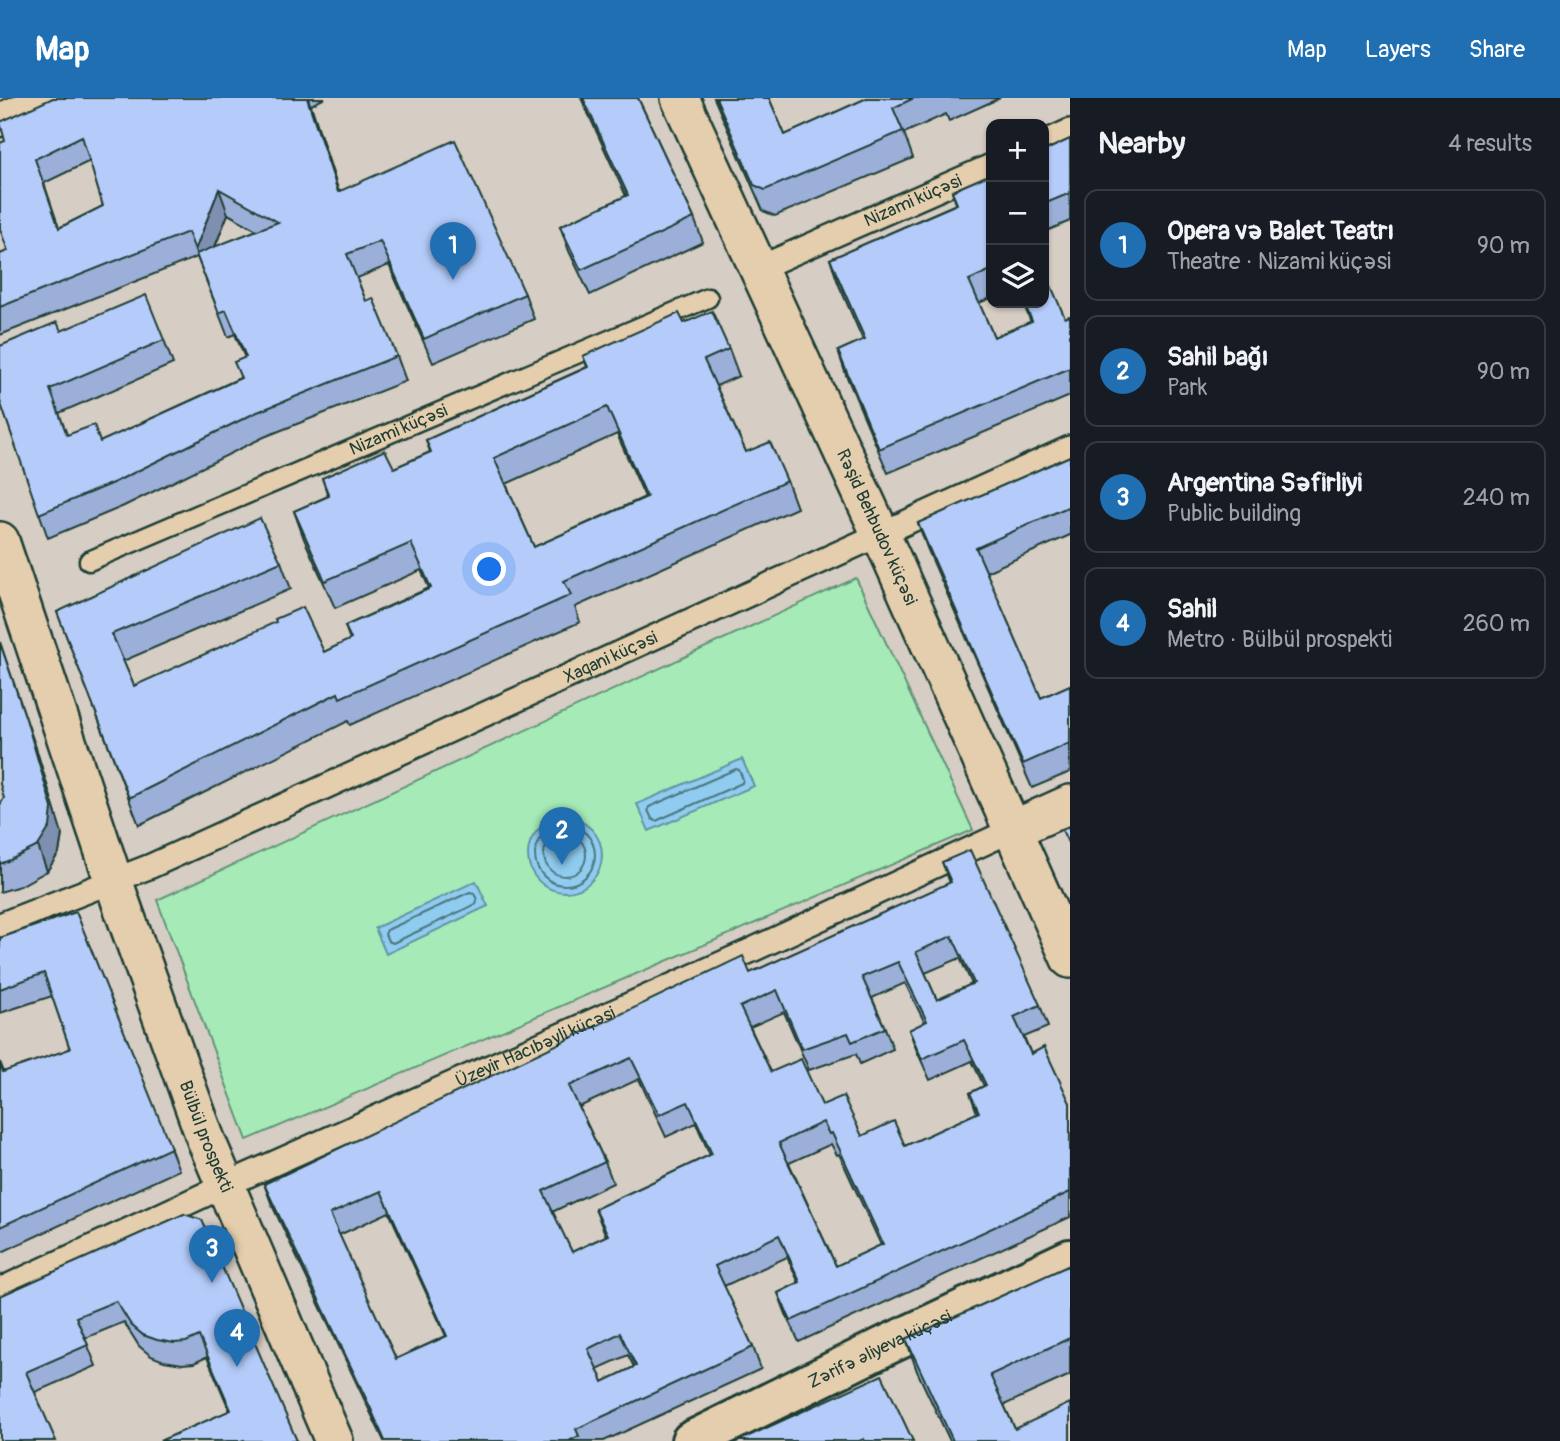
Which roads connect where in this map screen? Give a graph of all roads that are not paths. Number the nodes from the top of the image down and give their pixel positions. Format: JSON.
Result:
{"nodes":[{"id":1,"x":48,"y":98,"type":"edge"},
{"id":2,"x":680,"y":98,"type":"edge"},
{"id":3,"x":0,"y":120,"type":"edge"},
{"id":4,"x":1070,"y":131,"type":"edge"},
{"id":5,"x":1049,"y":141,"type":"edge"},
{"id":6,"x":986,"y":168,"type":"edge"},
{"id":7,"x":759,"y":268,"type":"junction"},
{"id":8,"x":708,"y":298,"type":"dead end"},
{"id":9,"x":1070,"y":448,"type":"edge"},
{"id":10,"x":880,"y":533,"type":"junction"},
{"id":11,"x":0,"y":541,"type":"edge"},
{"id":12,"x":89,"y":561,"type":"dead end"},
{"id":13,"x":1070,"y":804,"type":"edge"},
{"id":14,"x":1013,"y":830,"type":"junction"},
{"id":15,"x":106,"y":894,"type":"junction"},
{"id":16,"x":0,"y":925,"type":"edge"},
{"id":17,"x":1070,"y":959,"type":"edge"},
{"id":18,"x":224,"y":1186,"type":"junction"},
{"id":19,"x":1070,"y":1259,"type":"edge"},
{"id":20,"x":0,"y":1290,"type":"edge"},
{"id":21,"x":334,"y":1441,"type":"edge"},
{"id":22,"x":691,"y":1441,"type":"edge"}],
"edges":[{"from":1,"to":3,"type":"main road"},
{"from":2,"to":7,"type":"main road","name":"Rəşid Behbudov küçəsi"},
{"from":4,"to":5,"type":"street"},
{"from":6,"to":7,"type":"street","name":"Nizami küçəsi"},
{"from":7,"to":10,"type":"main road","name":"Rəşid Behbudov küçəsi"},
{"from":8,"to":12,"type":"street","name":"Nizami küçəsi"},
{"from":9,"to":10,"type":"street","name":"Xaqani küçəsi"},
{"from":10,"to":14,"type":"main road","name":"Rəşid Behbudov küçəsi"},
{"from":10,"to":15,"type":"street","name":"Xaqani küçəsi"},
{"from":11,"to":15,"type":"main road","name":"Bülbül prospekti"},
{"from":13,"to":14,"type":"main road","name":"Üzeyir Hacıbəyli küçəsi"},
{"from":14,"to":17,"type":"main road","name":"Rəşid Behbudov küçəsi"},
{"from":14,"to":18,"type":"street","name":"Üzeyir Hacıbəyli küçəsi"},
{"from":15,"to":16,"type":"street"},
{"from":15,"to":18,"type":"main road","name":"Bülbül prospekti"},
{"from":18,"to":20,"type":"street","name":"Üzeyir Hacıbəyli küçəsi"},
{"from":18,"to":21,"type":"main road","name":"Bülbül prospekti"},
{"from":19,"to":22,"type":"highway","name":"Zərifə Əliyeva küçəsi"}]}
